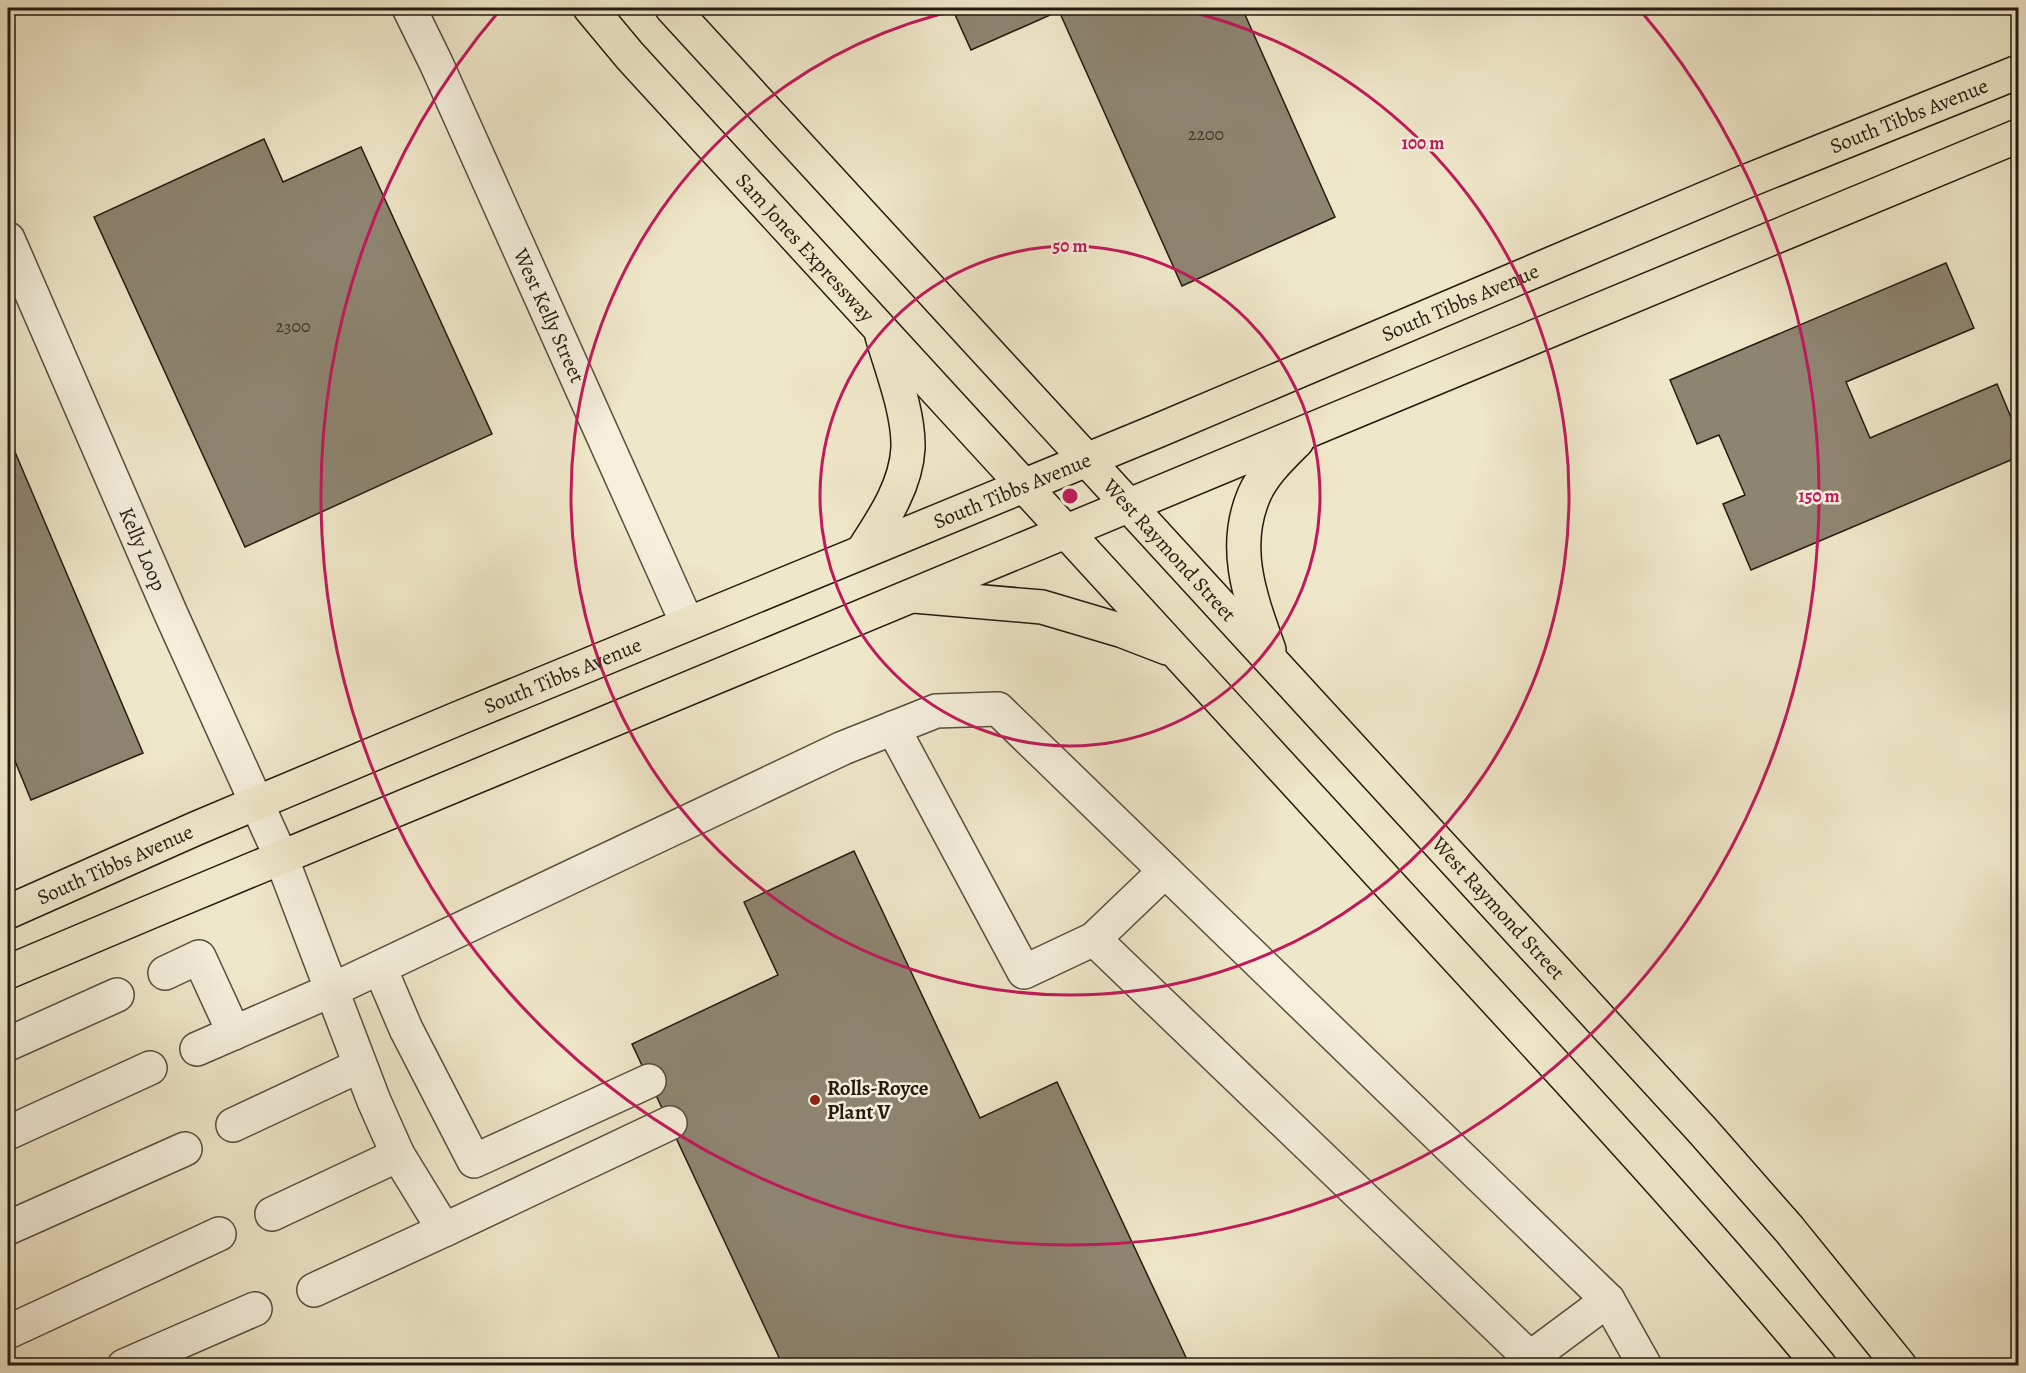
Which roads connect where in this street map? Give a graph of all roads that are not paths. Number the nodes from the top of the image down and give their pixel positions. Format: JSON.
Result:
{"nodes":[{"id":1,"x":410,"y":8,"type":"edge"},
{"id":2,"x":590,"y":8,"type":"edge"},
{"id":3,"x":672,"y":8,"type":"edge"},
{"id":4,"x":2019,"y":72,"type":"edge"},
{"id":5,"x":2019,"y":136,"type":"edge"},
{"id":6,"x":8,"y":239,"type":"edge"},
{"id":7,"x":880,"y":329,"type":"junction"},
{"id":8,"x":1304,"y":434,"type":"junction"},
{"id":9,"x":1088,"y":459,"type":"junction"},
{"id":10,"x":1025,"y":486,"type":"junction"},
{"id":11,"x":1128,"y":506,"type":"junction"},
{"id":12,"x":1065,"y":532,"type":"junction"},
{"id":13,"x":862,"y":552,"type":"junction"},
{"id":14,"x":909,"y":596,"type":"junction"},
{"id":15,"x":687,"y":624,"type":"junction"},
{"id":16,"x":1177,"y":652,"type":"junction"},
{"id":17,"x":1275,"y":666,"type":"junction"},
{"id":18,"x":893,"y":728,"type":"junction"},
{"id":19,"x":257,"y":803,"type":"junction"},
{"id":20,"x":281,"y":856,"type":"junction"},
{"id":21,"x":1165,"y":871,"type":"junction"},
{"id":22,"x":8,"y":912,"type":"edge"},
{"id":23,"x":1094,"y":939,"type":"junction"},
{"id":24,"x":380,"y":968,"type":"junction"},
{"id":25,"x":8,"y":972,"type":"edge"},
{"id":26,"x":165,"y":973,"type":"dead end"},
{"id":27,"x":332,"y":990,"type":"junction"},
{"id":28,"x":117,"y":995,"type":"dead end"},
{"id":29,"x":234,"y":1033,"type":"junction"},
{"id":30,"x":8,"y":1044,"type":"edge"},
{"id":31,"x":197,"y":1049,"type":"dead end"},
{"id":32,"x":359,"y":1066,"type":"junction"},
{"id":33,"x":150,"y":1068,"type":"dead end"},
{"id":34,"x":650,"y":1081,"type":"dead end"},
{"id":35,"x":670,"y":1123,"type":"dead end"},
{"id":36,"x":233,"y":1125,"type":"dead end"},
{"id":37,"x":8,"y":1133,"type":"edge"},
{"id":38,"x":185,"y":1149,"type":"dead end"},
{"id":39,"x":398,"y":1155,"type":"junction"},
{"id":40,"x":474,"y":1161,"type":"junction"},
{"id":41,"x":497,"y":1206,"type":"junction"},
{"id":42,"x":272,"y":1214,"type":"dead end"},
{"id":43,"x":8,"y":1228,"type":"edge"},
{"id":44,"x":444,"y":1230,"type":"junction"},
{"id":45,"x":219,"y":1234,"type":"dead end"},
{"id":46,"x":314,"y":1290,"type":"dead end"},
{"id":47,"x":1608,"y":1300,"type":"junction"},
{"id":48,"x":255,"y":1309,"type":"dead end"},
{"id":49,"x":8,"y":1332,"type":"edge"},
{"id":50,"x":1532,"y":1362,"type":"edge"},
{"id":51,"x":124,"y":1365,"type":"edge"},
{"id":52,"x":1645,"y":1365,"type":"edge"},
{"id":53,"x":1820,"y":1365,"type":"edge"},
{"id":54,"x":1900,"y":1365,"type":"edge"}],
"edges":[{"from":1,"to":15,"type":"street","name":"West Kelly Street"},
{"from":2,"to":7,"type":"main road","name":"Sam Jones Expressway"},
{"from":3,"to":9,"type":"main road"},
{"from":4,"to":9,"type":"main road","name":"South Tibbs Avenue"},
{"from":5,"to":8,"type":"main road"},
{"from":6,"to":19,"type":"street","name":"Kelly Loop"},
{"from":7,"to":10,"type":"main road","name":"Sam Jones Expressway"},
{"from":7,"to":13,"type":"main road"},
{"from":8,"to":11,"type":"main road"},
{"from":8,"to":17,"type":"main road"},
{"from":9,"to":10,"type":"main road","name":"South Tibbs Avenue"},
{"from":9,"to":11,"type":"main road","name":"West Raymond Street"},
{"from":10,"to":12,"type":"main road"},
{"from":10,"to":13,"type":"main road","name":"South Tibbs Avenue"},
{"from":11,"to":12,"type":"main road"},
{"from":11,"to":17,"type":"main road","name":"West Raymond Street"},
{"from":12,"to":14,"type":"main road"},
{"from":12,"to":16,"type":"main road"},
{"from":13,"to":15,"type":"main road","name":"South Tibbs Avenue"},
{"from":14,"to":16,"type":"main road"},
{"from":14,"to":20,"type":"main road"},
{"from":15,"to":19,"type":"main road","name":"South Tibbs Avenue"},
{"from":16,"to":53,"type":"main road"},
{"from":17,"to":54,"type":"main road","name":"West Raymond Street"},
{"from":18,"to":21,"type":"street"},
{"from":18,"to":23,"type":"street"},
{"from":18,"to":24,"type":"street"},
{"from":19,"to":20,"type":"street","name":"Kelly Loop"},
{"from":19,"to":22,"type":"main road","name":"South Tibbs Avenue"},
{"from":20,"to":25,"type":"main road"},
{"from":20,"to":27,"type":"street","name":"Kelly Loop"},
{"from":21,"to":23,"type":"street"},
{"from":21,"to":47,"type":"street"},
{"from":23,"to":50,"type":"street"},
{"from":24,"to":27,"type":"street"},
{"from":24,"to":40,"type":"street"},
{"from":26,"to":29,"type":"street"},
{"from":27,"to":29,"type":"street"},
{"from":27,"to":32,"type":"street","name":"Kelly Loop"},
{"from":28,"to":30,"type":"street"},
{"from":29,"to":31,"type":"street"},
{"from":32,"to":36,"type":"street"},
{"from":32,"to":39,"type":"street","name":"Kelly Loop"},
{"from":33,"to":37,"type":"street"},
{"from":34,"to":40,"type":"street"},
{"from":35,"to":41,"type":"street"},
{"from":38,"to":43,"type":"street"},
{"from":39,"to":42,"type":"street"},
{"from":39,"to":44,"type":"street","name":"Kelly Loop"},
{"from":40,"to":41,"type":"street"},
{"from":41,"to":44,"type":"street"},
{"from":44,"to":46,"type":"street"},
{"from":45,"to":49,"type":"street"},
{"from":47,"to":50,"type":"street"},
{"from":47,"to":52,"type":"street"},
{"from":48,"to":51,"type":"street"}]}
